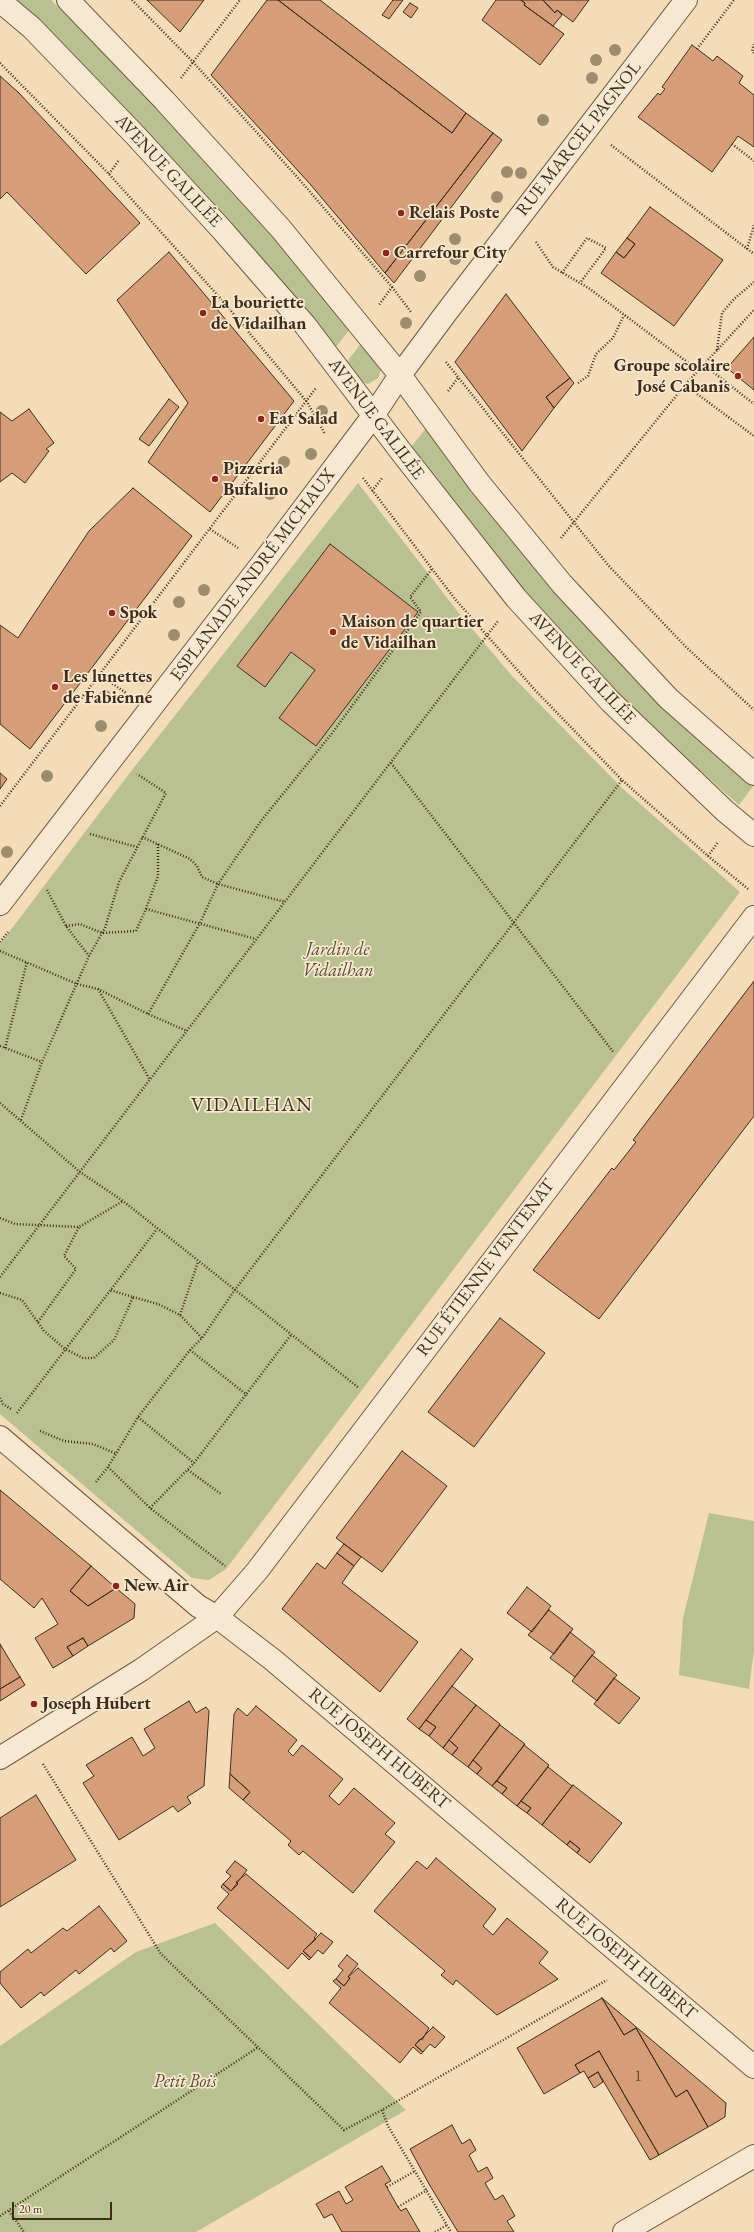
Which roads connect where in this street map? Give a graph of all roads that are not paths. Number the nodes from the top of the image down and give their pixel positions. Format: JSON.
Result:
{"nodes":[{"id":1,"x":68,"y":0,"type":"edge"},
{"id":2,"x":686,"y":0,"type":"edge"},
{"id":3,"x":0,"y":1,"type":"edge"},
{"id":4,"x":400,"y":375,"type":"junction"},
{"id":5,"x":373,"y":416,"type":"junction"},
{"id":6,"x":754,"y":774,"type":"edge"},
{"id":7,"x":754,"y":835,"type":"edge"},
{"id":8,"x":0,"y":904,"type":"edge"},
{"id":9,"x":754,"y":917,"type":"edge"},
{"id":10,"x":0,"y":1437,"type":"edge"},
{"id":11,"x":217,"y":1617,"type":"junction"},
{"id":12,"x":0,"y":1758,"type":"edge"},
{"id":13,"x":754,"y":2067,"type":"edge"},
{"id":14,"x":754,"y":2156,"type":"edge"},
{"id":15,"x":624,"y":2232,"type":"edge"}],
"edges":[{"from":1,"to":4,"type":"street"},
{"from":2,"to":4,"type":"street","name":"RUE MARCEL PAGNOL"},
{"from":3,"to":5,"type":"street","name":"AVENUE GALILÉE"},
{"from":4,"to":5,"type":"street","name":"ESPLANADE ANDRÉ MICHAUX"},
{"from":4,"to":6,"type":"street"},
{"from":5,"to":7,"type":"street","name":"AVENUE GALILÉE"},
{"from":5,"to":8,"type":"street","name":"ESPLANADE ANDRÉ MICHAUX"},
{"from":9,"to":11,"type":"street","name":"RUE ÉTIENNE VENTENAT"},
{"from":10,"to":11,"type":"street","name":"RUE JOSEPH HUBERT"},
{"from":11,"to":12,"type":"street","name":"RUE ÉTIENNE VENTENAT"},
{"from":11,"to":13,"type":"street","name":"RUE JOSEPH HUBERT"},
{"from":14,"to":15,"type":"street"}]}
